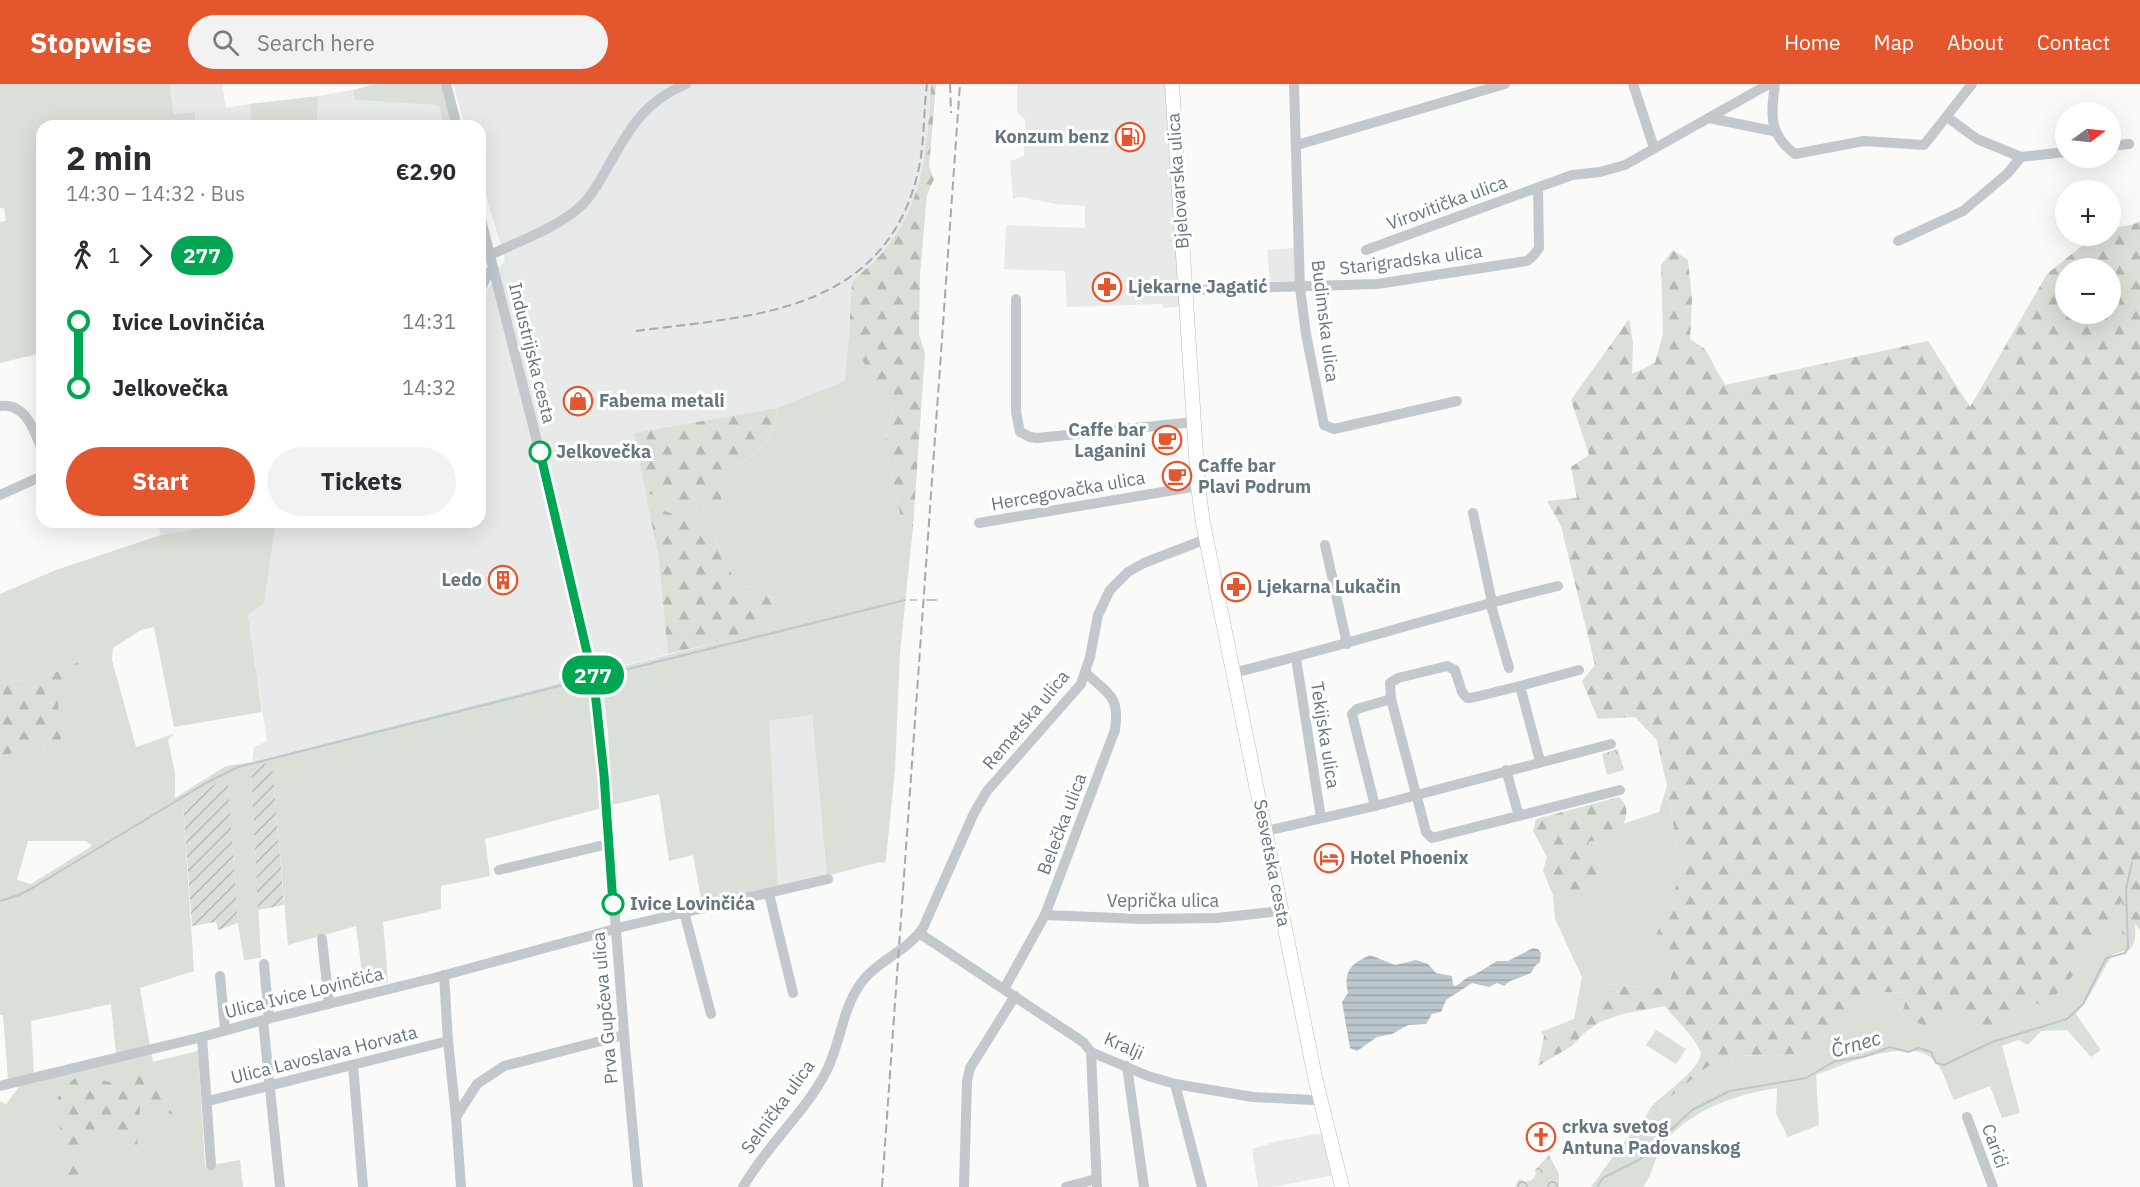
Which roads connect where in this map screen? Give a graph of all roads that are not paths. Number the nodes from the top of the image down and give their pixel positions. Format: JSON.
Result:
{"nodes":[{"id":1,"x":446,"y":84,"type":"edge"},
{"id":2,"x":686,"y":84,"type":"edge"},
{"id":3,"x":1172,"y":84,"type":"edge"},
{"id":4,"x":1294,"y":84,"type":"edge"},
{"id":5,"x":1505,"y":84,"type":"edge"},
{"id":6,"x":1634,"y":84,"type":"edge"},
{"id":7,"x":1769,"y":84,"type":"edge"},
{"id":8,"x":1775,"y":84,"type":"edge"},
{"id":9,"x":1972,"y":84,"type":"edge"},
{"id":10,"x":1947,"y":117,"type":"junction"},
{"id":11,"x":1709,"y":118,"type":"junction"},
{"id":12,"x":455,"y":120,"type":"edge"},
{"id":13,"x":1773,"y":131,"type":"junction"},
{"id":14,"x":2129,"y":144,"type":"dead end"},
{"id":15,"x":1297,"y":145,"type":"junction"},
{"id":16,"x":2121,"y":145,"type":"edge"},
{"id":17,"x":1654,"y":148,"type":"junction"},
{"id":18,"x":2055,"y":153,"type":"edge"},
{"id":19,"x":2021,"y":157,"type":"junction"},
{"id":20,"x":1538,"y":188,"type":"junction"},
{"id":21,"x":486,"y":239,"type":"edge"},
{"id":22,"x":1898,"y":241,"type":"dead end"},
{"id":23,"x":1366,"y":250,"type":"dead end"},
{"id":24,"x":490,"y":255,"type":"junction"},
{"id":25,"x":494,"y":269,"type":"junction"},
{"id":26,"x":486,"y":278,"type":"edge"},
{"id":27,"x":1300,"y":288,"type":"junction"},
{"id":28,"x":1190,"y":290,"type":"junction"},
{"id":29,"x":1016,"y":298,"type":"dead end"},
{"id":30,"x":1457,"y":401,"type":"dead end"},
{"id":31,"x":0,"y":406,"type":"edge"},
{"id":32,"x":1194,"y":422,"type":"junction"},
{"id":33,"x":36,"y":437,"type":"edge"},
{"id":34,"x":36,"y":479,"type":"edge"},
{"id":35,"x":1198,"y":486,"type":"junction"},
{"id":36,"x":0,"y":495,"type":"edge"},
{"id":37,"x":1473,"y":513,"type":"dead end"},
{"id":38,"x":979,"y":523,"type":"dead end"},
{"id":39,"x":1206,"y":539,"type":"junction"},
{"id":40,"x":1325,"y":546,"type":"dead end"},
{"id":41,"x":1558,"y":586,"type":"dead end"},
{"id":42,"x":1491,"y":602,"type":"junction"},
{"id":43,"x":1347,"y":644,"type":"junction"},
{"id":44,"x":1296,"y":658,"type":"junction"},
{"id":45,"x":1509,"y":668,"type":"dead end"},
{"id":46,"x":1579,"y":670,"type":"dead end"},
{"id":47,"x":1086,"y":673,"type":"junction"},
{"id":48,"x":1233,"y":674,"type":"junction"},
{"id":49,"x":594,"y":678,"type":"joint"},
{"id":50,"x":1520,"y":686,"type":"junction"},
{"id":51,"x":1391,"y":699,"type":"junction"},
{"id":52,"x":1611,"y":744,"type":"dead end"},
{"id":53,"x":1540,"y":761,"type":"junction"},
{"id":54,"x":1506,"y":770,"type":"junction"},
{"id":55,"x":1620,"y":790,"type":"dead end"},
{"id":56,"x":1416,"y":794,"type":"junction"},
{"id":57,"x":1375,"y":806,"type":"junction"},
{"id":58,"x":1519,"y":816,"type":"junction"},
{"id":59,"x":1321,"y":818,"type":"junction"},
{"id":60,"x":1266,"y":831,"type":"junction"},
{"id":61,"x":608,"y":844,"type":"junction"},
{"id":62,"x":499,"y":870,"type":"dead end"},
{"id":63,"x":828,"y":879,"type":"dead end"},
{"id":64,"x":767,"y":894,"type":"junction"},
{"id":65,"x":1281,"y":911,"type":"junction"},
{"id":66,"x":684,"y":912,"type":"junction"},
{"id":67,"x":1045,"y":915,"type":"junction"},
{"id":68,"x":616,"y":930,"type":"junction"},
{"id":69,"x":920,"y":933,"type":"junction"},
{"id":70,"x":322,"y":939,"type":"dead end"},
{"id":71,"x":264,"y":963,"type":"dead end"},
{"id":72,"x":444,"y":975,"type":"junction"},
{"id":73,"x":220,"y":976,"type":"dead end"},
{"id":74,"x":1004,"y":989,"type":"junction"},
{"id":75,"x":793,"y":993,"type":"dead end"},
{"id":76,"x":1015,"y":996,"type":"junction"},
{"id":77,"x":329,"y":1003,"type":"junction"},
{"id":78,"x":711,"y":1014,"type":"dead end"},
{"id":79,"x":266,"y":1019,"type":"junction"},
{"id":80,"x":225,"y":1030,"type":"junction"},
{"id":81,"x":624,"y":1035,"type":"junction"},
{"id":82,"x":202,"y":1037,"type":"junction"},
{"id":83,"x":448,"y":1041,"type":"junction"},
{"id":84,"x":1091,"y":1052,"type":"junction"},
{"id":85,"x":353,"y":1065,"type":"junction"},
{"id":86,"x":1127,"y":1066,"type":"junction"},
{"id":87,"x":270,"y":1084,"type":"junction"},
{"id":88,"x":1175,"y":1084,"type":"junction"},
{"id":89,"x":0,"y":1086,"type":"edge"},
{"id":90,"x":1312,"y":1100,"type":"dead end"},
{"id":91,"x":208,"y":1101,"type":"junction"},
{"id":92,"x":456,"y":1117,"type":"junction"},
{"id":93,"x":1967,"y":1117,"type":"dead end"},
{"id":94,"x":211,"y":1165,"type":"dead end"},
{"id":95,"x":1096,"y":1183,"type":"edge"},
{"id":96,"x":280,"y":1187,"type":"edge"},
{"id":97,"x":363,"y":1187,"type":"edge"},
{"id":98,"x":461,"y":1187,"type":"edge"},
{"id":99,"x":638,"y":1187,"type":"edge"},
{"id":100,"x":743,"y":1187,"type":"edge"},
{"id":101,"x":964,"y":1187,"type":"edge"},
{"id":102,"x":1066,"y":1187,"type":"edge"},
{"id":103,"x":1144,"y":1187,"type":"edge"},
{"id":104,"x":1203,"y":1187,"type":"edge"},
{"id":105,"x":1342,"y":1187,"type":"edge"},
{"id":106,"x":1993,"y":1187,"type":"edge"}],
"edges":[{"from":1,"to":12,"type":"street"},
{"from":2,"to":24,"type":"street"},
{"from":3,"to":28,"type":"main road","name":"Bjelovarska ulica"},
{"from":4,"to":15,"type":"street","name":"Budimska ulica"},
{"from":5,"to":15,"type":"street"},
{"from":6,"to":17,"type":"street"},
{"from":7,"to":11,"type":"street","name":"Virovitička ulica"},
{"from":8,"to":13,"type":"street"},
{"from":9,"to":10,"type":"street"},
{"from":10,"to":13,"type":"street"},
{"from":10,"to":19,"type":"street"},
{"from":11,"to":13,"type":"street"},
{"from":11,"to":17,"type":"street","name":"Virovitička ulica"},
{"from":14,"to":16,"type":"street"},
{"from":15,"to":27,"type":"street","name":"Budimska ulica"},
{"from":17,"to":20,"type":"street","name":"Virovitička ulica"},
{"from":18,"to":19,"type":"street"},
{"from":19,"to":22,"type":"street"},
{"from":20,"to":23,"type":"street","name":"Virovitička ulica"},
{"from":20,"to":27,"type":"street","name":"Starigradska ulica"},
{"from":21,"to":24,"type":"street","name":"Industrijska cesta"},
{"from":24,"to":25,"type":"street","name":"Industrijska cesta"},
{"from":25,"to":26,"type":"street"},
{"from":25,"to":49,"type":"street","name":"Industrijska cesta"},
{"from":27,"to":28,"type":"street","name":"Starigradska ulica"},
{"from":27,"to":30,"type":"street","name":"Budimska ulica"},
{"from":28,"to":32,"type":"main road","name":"Bjelovarska ulica"},
{"from":29,"to":32,"type":"street"},
{"from":31,"to":33,"type":"street"},
{"from":32,"to":35,"type":"main road","name":"Bjelovarska ulica"},
{"from":34,"to":36,"type":"street"},
{"from":35,"to":38,"type":"street","name":"Hercegovačka ulica"},
{"from":35,"to":39,"type":"main road","name":"Bjelovarska ulica"},
{"from":37,"to":42,"type":"street"},
{"from":39,"to":47,"type":"street","name":"Remetska ulica"},
{"from":39,"to":48,"type":"main road","name":"Sesvetska cesta"},
{"from":40,"to":43,"type":"street"},
{"from":41,"to":42,"type":"street"},
{"from":42,"to":43,"type":"street"},
{"from":42,"to":45,"type":"street"},
{"from":43,"to":44,"type":"street"},
{"from":44,"to":48,"type":"street"},
{"from":44,"to":59,"type":"street","name":"Tekijska ulica"},
{"from":46,"to":50,"type":"street"},
{"from":47,"to":67,"type":"street","name":"Belečka ulica"},
{"from":47,"to":69,"type":"street","name":"Remetska ulica"},
{"from":48,"to":60,"type":"main road","name":"Sesvetska cesta"},
{"from":49,"to":61,"type":"street","name":"Prva Gupčeva ulica"},
{"from":50,"to":51,"type":"street"},
{"from":50,"to":53,"type":"street"},
{"from":51,"to":56,"type":"street"},
{"from":51,"to":57,"type":"street"},
{"from":52,"to":53,"type":"street"},
{"from":53,"to":54,"type":"street"},
{"from":54,"to":56,"type":"street"},
{"from":54,"to":58,"type":"street"},
{"from":55,"to":58,"type":"street"},
{"from":56,"to":57,"type":"street"},
{"from":56,"to":58,"type":"street"},
{"from":57,"to":59,"type":"street"},
{"from":59,"to":60,"type":"street"},
{"from":60,"to":65,"type":"main road","name":"Sesvetska cesta"},
{"from":61,"to":62,"type":"street"},
{"from":61,"to":68,"type":"street","name":"Prva Gupčeva ulica"},
{"from":63,"to":64,"type":"street","name":"Ulica Ivice Lovinčića"},
{"from":64,"to":66,"type":"street","name":"Ulica Ivice Lovinčića"},
{"from":64,"to":75,"type":"street"},
{"from":65,"to":67,"type":"street","name":"Veprička ulica"},
{"from":65,"to":105,"type":"main road","name":"Sesvetska cesta"},
{"from":66,"to":68,"type":"street","name":"Ulica Ivice Lovinčića"},
{"from":66,"to":78,"type":"street"},
{"from":67,"to":74,"type":"street","name":"Belečka ulica"},
{"from":68,"to":72,"type":"street","name":"Ulica Ivice Lovinčića"},
{"from":68,"to":81,"type":"street","name":"Prva Gupčeva ulica"},
{"from":69,"to":74,"type":"street","name":"Kralji"},
{"from":69,"to":100,"type":"street","name":"Selnička ulica"},
{"from":70,"to":77,"type":"street"},
{"from":71,"to":79,"type":"street"},
{"from":72,"to":77,"type":"street","name":"Ulica Ivice Lovinčića"},
{"from":72,"to":83,"type":"street"},
{"from":73,"to":80,"type":"street"},
{"from":74,"to":76,"type":"street","name":"Kralji"},
{"from":76,"to":84,"type":"street","name":"Kralji"},
{"from":76,"to":101,"type":"street"},
{"from":77,"to":79,"type":"street","name":"Ulica Ivice Lovinčića"},
{"from":79,"to":80,"type":"street","name":"Ulica Ivice Lovinčića"},
{"from":79,"to":87,"type":"street"},
{"from":80,"to":82,"type":"street","name":"Ulica Ivice Lovinčića"},
{"from":81,"to":92,"type":"street"},
{"from":81,"to":99,"type":"street","name":"Prva Gupčeva ulica"},
{"from":82,"to":89,"type":"street","name":"Ulica Ivice Lovinčića"},
{"from":82,"to":91,"type":"street"},
{"from":83,"to":85,"type":"street","name":"Ulica Lavoslava Horvata"},
{"from":83,"to":92,"type":"street"},
{"from":84,"to":86,"type":"street","name":"Kralji"},
{"from":84,"to":95,"type":"street"},
{"from":85,"to":87,"type":"street","name":"Ulica Lavoslava Horvata"},
{"from":85,"to":97,"type":"street"},
{"from":86,"to":88,"type":"street","name":"Kralji"},
{"from":86,"to":103,"type":"street"},
{"from":87,"to":91,"type":"street","name":"Ulica Lavoslava Horvata"},
{"from":87,"to":96,"type":"street"},
{"from":88,"to":90,"type":"street","name":"Kralji"},
{"from":88,"to":104,"type":"street"},
{"from":91,"to":94,"type":"street"},
{"from":92,"to":98,"type":"street"},
{"from":93,"to":106,"type":"street","name":"Carići"},
{"from":95,"to":102,"type":"street"}]}
